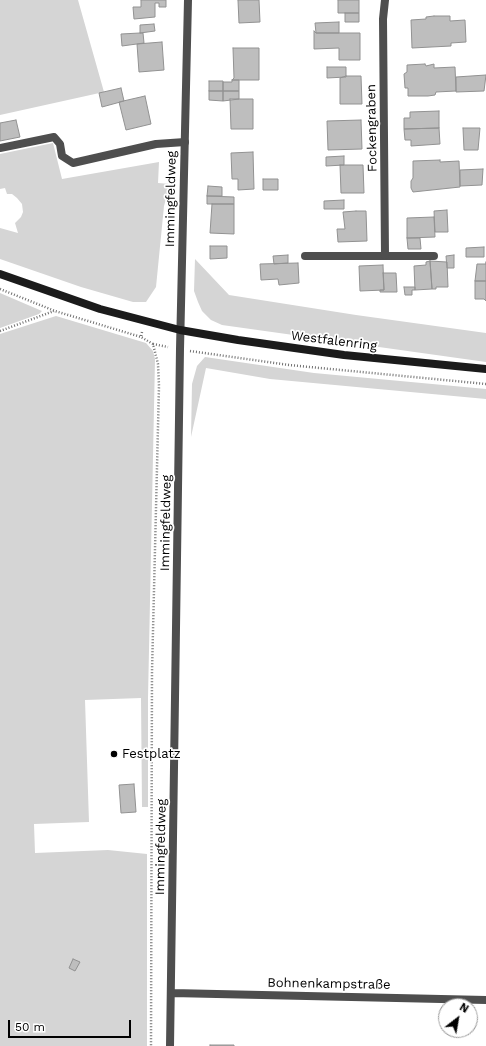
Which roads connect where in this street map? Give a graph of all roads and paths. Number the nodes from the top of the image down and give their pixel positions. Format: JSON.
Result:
{"nodes":[{"id":1,"x":188,"y":0,"type":"edge"},
{"id":2,"x":385,"y":0,"type":"edge"},
{"id":3,"x":185,"y":142,"type":"junction"},
{"id":4,"x":0,"y":148,"type":"edge"},
{"id":5,"x":305,"y":256,"type":"dead end"},
{"id":6,"x":386,"y":256,"type":"junction"},
{"id":7,"x":434,"y":256,"type":"dead end"},
{"id":8,"x":0,"y":274,"type":"edge"},
{"id":9,"x":0,"y":289,"type":"edge"},
{"id":10,"x":55,"y":311,"type":"junction"},
{"id":11,"x":144,"y":322,"type":"junction"},
{"id":12,"x":180,"y":330,"type":"junction"},
{"id":13,"x":0,"y":331,"type":"edge"},
{"id":14,"x":141,"y":337,"type":"junction"},
{"id":15,"x":180,"y":349,"type":"junction"},
{"id":16,"x":486,"y":369,"type":"edge"},
{"id":17,"x":486,"y":384,"type":"edge"},
{"id":18,"x":172,"y":993,"type":"junction"},
{"id":19,"x":486,"y":1000,"type":"edge"},
{"id":20,"x":152,"y":1046,"type":"edge"},
{"id":21,"x":170,"y":1046,"type":"edge"}],
"edges":[{"from":1,"to":3,"type":"street","name":"Immingfeldweg"},
{"from":2,"to":6,"type":"street","name":"Fockengraben"},
{"from":3,"to":4,"type":"street"},
{"from":3,"to":12,"type":"street","name":"Immingfeldweg"},
{"from":5,"to":6,"type":"street"},
{"from":6,"to":7,"type":"street"},
{"from":8,"to":11,"type":"street","name":"Westfalenring"},
{"from":9,"to":10,"type":"path"},
{"from":10,"to":13,"type":"path"},
{"from":10,"to":14,"type":"path"},
{"from":11,"to":12,"type":"street","name":"Westfalenring"},
{"from":11,"to":14,"type":"path"},
{"from":12,"to":15,"type":"street","name":"Immingfeldweg"},
{"from":12,"to":16,"type":"street","name":"Westfalenring"},
{"from":14,"to":20,"type":"path"},
{"from":15,"to":17,"type":"path"},
{"from":15,"to":18,"type":"street","name":"Immingfeldweg"},
{"from":18,"to":19,"type":"street","name":"Bohnenkampstraße"},
{"from":18,"to":21,"type":"street","name":"Immingfeldweg"}]}
